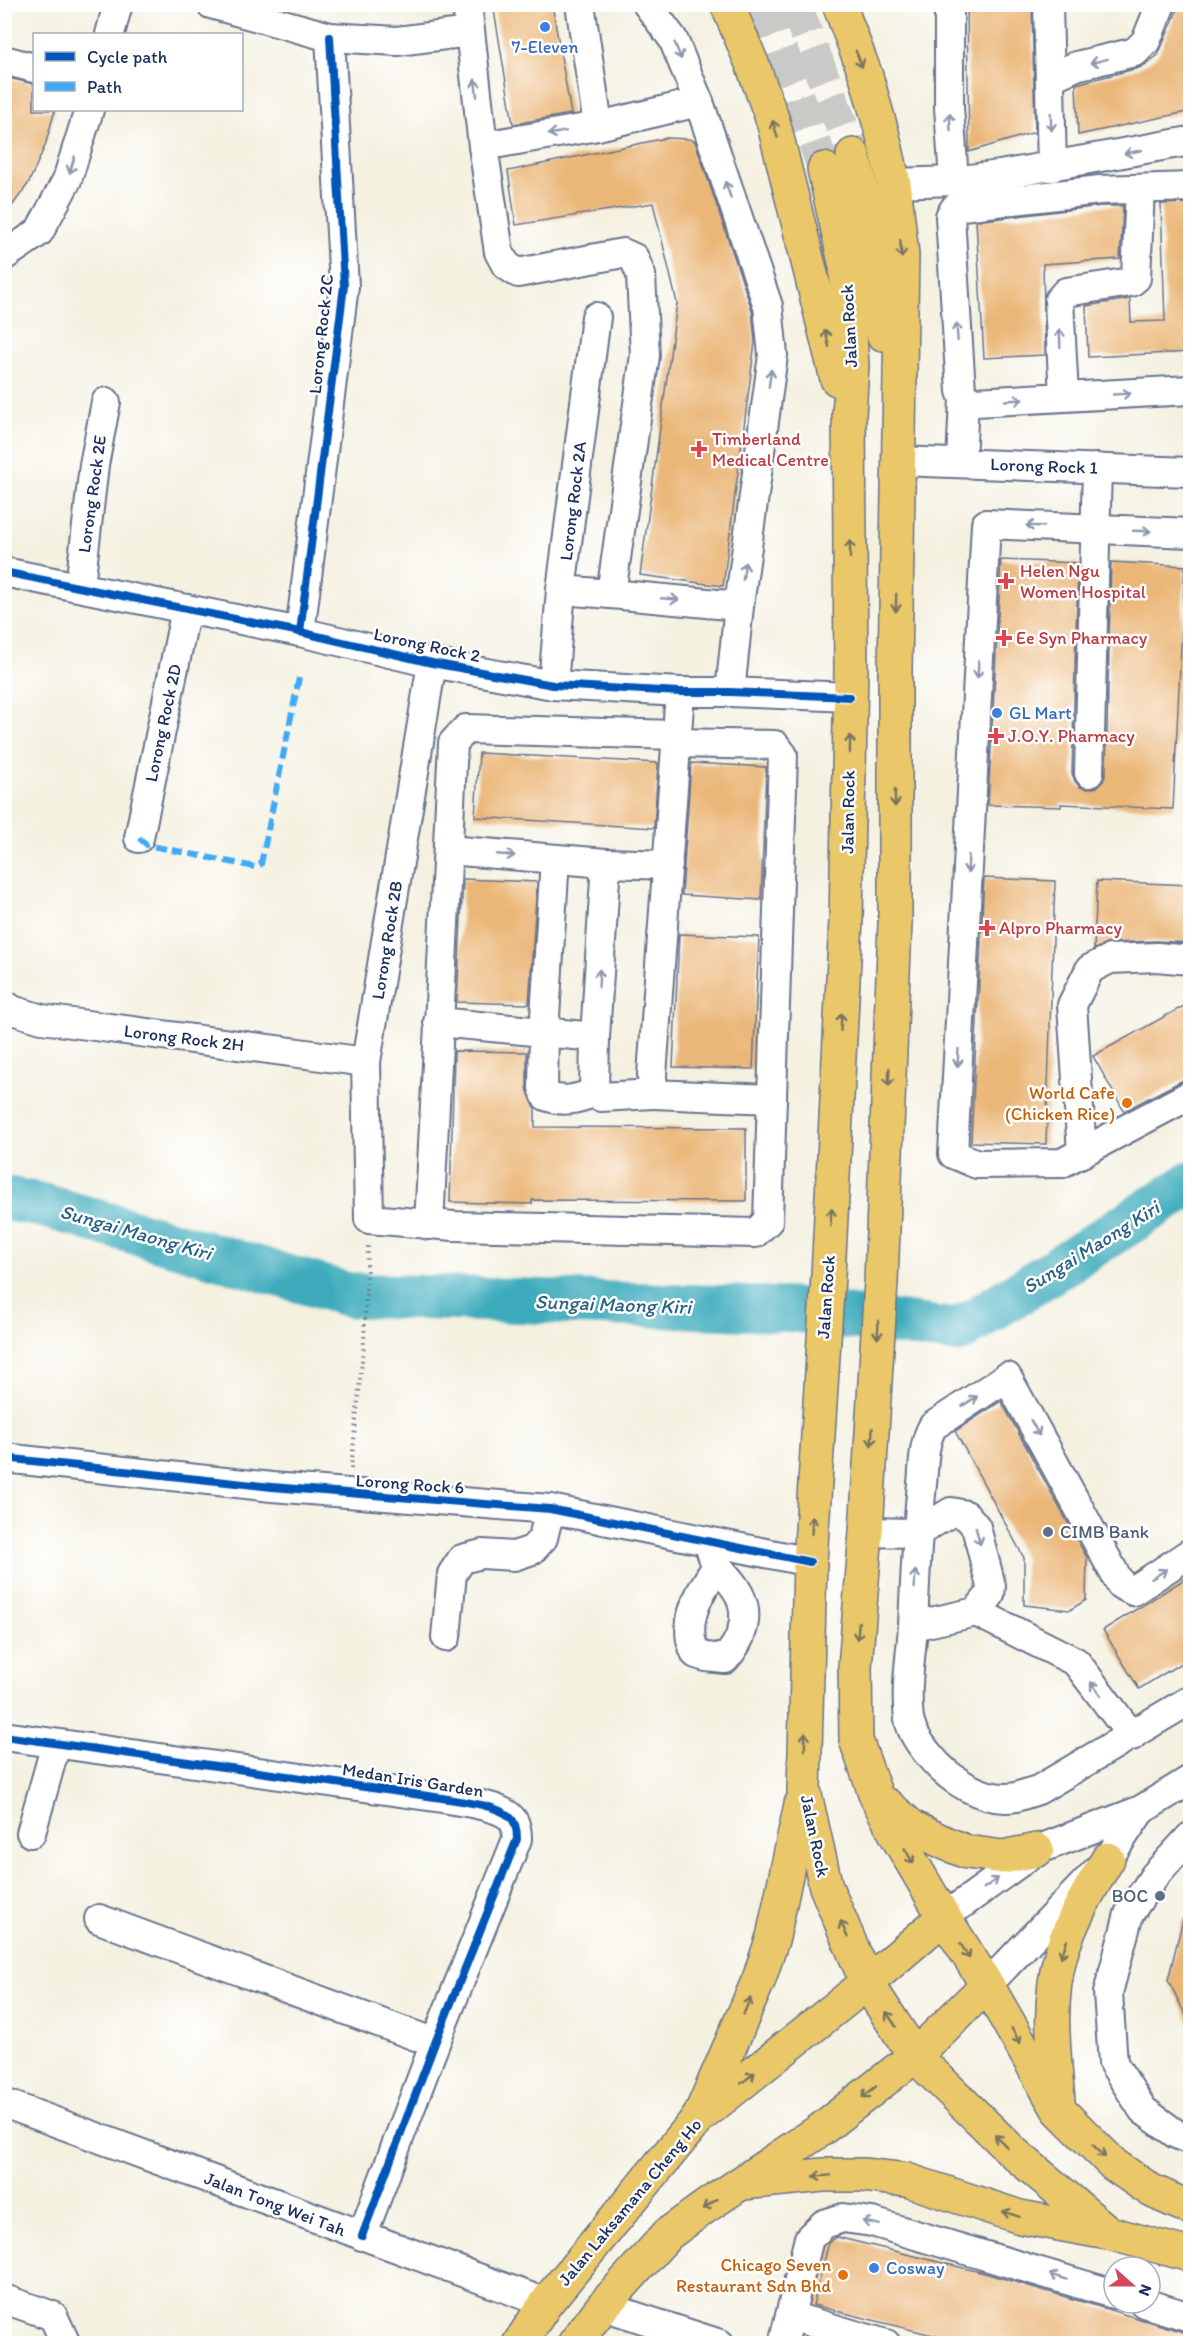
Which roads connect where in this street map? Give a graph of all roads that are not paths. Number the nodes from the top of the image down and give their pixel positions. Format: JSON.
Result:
{"nodes":[{"id":1,"x":118,"y":4,"type":"edge"},
{"id":2,"x":211,"y":4,"type":"edge"},
{"id":3,"x":580,"y":4,"type":"edge"},
{"id":4,"x":647,"y":4,"type":"edge"},
{"id":5,"x":727,"y":4,"type":"edge"},
{"id":6,"x":839,"y":4,"type":"edge"},
{"id":7,"x":949,"y":4,"type":"edge"},
{"id":8,"x":1048,"y":4,"type":"edge"},
{"id":9,"x":1161,"y":4,"type":"edge"},
{"id":10,"x":468,"y":18,"type":"edge"},
{"id":11,"x":110,"y":33,"type":"edge"},
{"id":12,"x":330,"y":37,"type":"junction"},
{"id":13,"x":4,"y":60,"type":"edge"},
{"id":14,"x":33,"y":68,"type":"edge"},
{"id":15,"x":1050,"y":78,"type":"junction"},
{"id":16,"x":699,"y":102,"type":"junction"},
{"id":17,"x":89,"y":111,"type":"edge"},
{"id":18,"x":598,"y":126,"type":"junction"},
{"id":19,"x":1191,"y":141,"type":"edge"},
{"id":20,"x":483,"y":146,"type":"junction"},
{"id":21,"x":1046,"y":167,"type":"junction"},
{"id":22,"x":954,"y":181,"type":"junction"},
{"id":23,"x":894,"y":183,"type":"junction"},
{"id":24,"x":1191,"y":187,"type":"edge"},
{"id":25,"x":1140,"y":189,"type":"junction"},
{"id":26,"x":1043,"y":197,"type":"junction"},
{"id":27,"x":4,"y":256,"type":"edge"},
{"id":28,"x":596,"y":316,"type":"dead end"},
{"id":29,"x":1191,"y":390,"type":"edge"},
{"id":30,"x":1064,"y":397,"type":"junction"},
{"id":31,"x":964,"y":399,"type":"junction"},
{"id":32,"x":106,"y":402,"type":"dead end"},
{"id":33,"x":849,"y":415,"type":"junction"},
{"id":34,"x":898,"y":461,"type":"junction"},
{"id":35,"x":961,"y":463,"type":"junction"},
{"id":36,"x":1097,"y":468,"type":"junction"},
{"id":37,"x":1191,"y":472,"type":"edge"},
{"id":38,"x":1094,"y":529,"type":"junction"},
{"id":39,"x":1191,"y":533,"type":"edge"},
{"id":40,"x":4,"y":572,"type":"edge"},
{"id":41,"x":80,"y":586,"type":"junction"},
{"id":42,"x":561,"y":591,"type":"junction"},
{"id":43,"x":611,"y":594,"type":"junction"},
{"id":44,"x":739,"y":606,"type":"junction"},
{"id":45,"x":186,"y":609,"type":"junction"},
{"id":46,"x":300,"y":632,"type":"junction"},
{"id":47,"x":432,"y":663,"type":"junction"},
{"id":48,"x":553,"y":685,"type":"junction"},
{"id":49,"x":680,"y":692,"type":"junction"},
{"id":50,"x":730,"y":692,"type":"junction"},
{"id":51,"x":850,"y":697,"type":"junction"},
{"id":52,"x":677,"y":739,"type":"junction"},
{"id":53,"x":1089,"y":773,"type":"dead end"},
{"id":54,"x":139,"y":838,"type":"dead end"},
{"id":55,"x":448,"y":850,"type":"junction"},
{"id":56,"x":555,"y":859,"type":"junction"},
{"id":57,"x":606,"y":863,"type":"junction"},
{"id":58,"x":668,"y":865,"type":"junction"},
{"id":59,"x":1191,"y":960,"type":"edge"},
{"id":60,"x":4,"y":1004,"type":"edge"},
{"id":61,"x":438,"y":1022,"type":"junction"},
{"id":62,"x":544,"y":1032,"type":"junction"},
{"id":63,"x":595,"y":1037,"type":"junction"},
{"id":64,"x":366,"y":1062,"type":"junction"},
{"id":65,"x":594,"y":1093,"type":"junction"},
{"id":66,"x":653,"y":1094,"type":"junction"},
{"id":67,"x":1191,"y":1095,"type":"edge"},
{"id":68,"x":772,"y":1099,"type":"junction"},
{"id":69,"x":1082,"y":1153,"type":"junction"},
{"id":70,"x":429,"y":1224,"type":"junction"},
{"id":71,"x":4,"y":1458,"type":"edge"},
{"id":72,"x":550,"y":1509,"type":"junction"},
{"id":73,"x":866,"y":1533,"type":"junction"},
{"id":74,"x":917,"y":1533,"type":"junction"},
{"id":75,"x":1191,"y":1552,"type":"edge"},
{"id":76,"x":810,"y":1562,"type":"junction"},
{"id":77,"x":976,"y":1612,"type":"junction"},
{"id":78,"x":913,"y":1626,"type":"junction"},
{"id":79,"x":446,"y":1637,"type":"dead end"},
{"id":80,"x":1191,"y":1700,"type":"edge"},
{"id":81,"x":4,"y":1736,"type":"edge"},
{"id":82,"x":1132,"y":1736,"type":"junction"},
{"id":83,"x":56,"y":1743,"type":"junction"},
{"id":84,"x":1191,"y":1780,"type":"edge"},
{"id":85,"x":804,"y":1790,"type":"junction"},
{"id":86,"x":876,"y":1796,"type":"junction"},
{"id":87,"x":1141,"y":1810,"type":"junction"},
{"id":88,"x":31,"y":1833,"type":"dead end"},
{"id":89,"x":1191,"y":1837,"type":"edge"},
{"id":90,"x":1036,"y":1850,"type":"junction"},
{"id":91,"x":1108,"y":1859,"type":"junction"},
{"id":92,"x":944,"y":1917,"type":"junction"},
{"id":93,"x":99,"y":1919,"type":"dead end"},
{"id":94,"x":867,"y":1983,"type":"junction"},
{"id":95,"x":987,"y":1985,"type":"junction"},
{"id":96,"x":435,"y":2043,"type":"junction"},
{"id":97,"x":915,"y":2055,"type":"junction"},
{"id":98,"x":4,"y":2103,"type":"edge"},
{"id":99,"x":1058,"y":2109,"type":"junction"},
{"id":100,"x":699,"y":2117,"type":"junction"},
{"id":101,"x":1191,"y":2140,"type":"edge"},
{"id":102,"x":739,"y":2184,"type":"junction"},
{"id":103,"x":1191,"y":2208,"type":"edge"},
{"id":104,"x":1109,"y":2233,"type":"junction"},
{"id":105,"x":362,"y":2236,"type":"junction"},
{"id":106,"x":1191,"y":2255,"type":"edge"},
{"id":107,"x":1102,"y":2290,"type":"edge"},
{"id":108,"x":4,"y":2299,"type":"edge"},
{"id":109,"x":546,"y":2303,"type":"junction"},
{"id":110,"x":603,"y":2306,"type":"junction"},
{"id":111,"x":1162,"y":2308,"type":"edge"},
{"id":112,"x":790,"y":2316,"type":"junction"},
{"id":113,"x":1191,"y":2317,"type":"edge"},
{"id":114,"x":66,"y":2343,"type":"edge"},
{"id":115,"x":519,"y":2343,"type":"edge"},
{"id":116,"x":574,"y":2343,"type":"edge"},
{"id":117,"x":720,"y":2343,"type":"edge"},
{"id":118,"x":783,"y":2343,"type":"edge"},
{"id":119,"x":886,"y":2343,"type":"edge"}],
"edges":[{"from":1,"to":11,"type":"street"},
{"from":2,"to":12,"type":"street"},
{"from":3,"to":18,"type":"street"},
{"from":4,"to":16,"type":"street","one_way":true},
{"from":33,"to":5,"type":"main road","one_way":true},
{"from":6,"to":23,"type":"main road","name":"Jalan Rock","one_way":true},
{"from":22,"to":7,"type":"street","one_way":true},
{"from":8,"to":15,"type":"street"},
{"from":9,"to":15,"type":"street","one_way":true},
{"from":10,"to":12,"type":"street"},
{"from":20,"to":10,"type":"street","one_way":true},
{"from":12,"to":46,"type":"street","name":"Lorong Rock 2C"},
{"from":13,"to":14,"type":"street"},
{"from":15,"to":21,"type":"street","one_way":true},
{"from":16,"to":18,"type":"street"},
{"from":44,"to":16,"type":"street","one_way":true},
{"from":17,"to":27,"type":"street","one_way":true},
{"from":18,"to":20,"type":"street","one_way":true},
{"from":19,"to":21,"type":"street","one_way":true},
{"from":20,"to":43,"type":"street"},
{"from":21,"to":22,"type":"street"},
{"from":21,"to":26,"type":"street"},
{"from":22,"to":23,"type":"street"},
{"from":23,"to":34,"type":"main road","name":"Jalan Rock","one_way":true},
{"from":24,"to":25,"type":"street"},
{"from":25,"to":26,"type":"street"},
{"from":30,"to":25,"type":"street","one_way":true},
{"from":31,"to":26,"type":"street","one_way":true},
{"from":28,"to":42,"type":"street","name":"Lorong Rock 2A"},
{"from":30,"to":29,"type":"street","one_way":true},
{"from":31,"to":30,"type":"street","one_way":true},
{"from":31,"to":35,"type":"street"},
{"from":32,"to":41,"type":"street","name":"Lorong Rock 2E"},
{"from":33,"to":34,"type":"main road","name":"Jalan Rock"},
{"from":51,"to":33,"type":"main road","name":"Jalan Rock","one_way":true},
{"from":34,"to":35,"type":"street","name":"Lorong Rock 1"},
{"from":34,"to":73,"type":"main road","name":"Jalan Rock","one_way":true},
{"from":35,"to":36,"type":"street","name":"Lorong Rock 1"},
{"from":36,"to":37,"type":"street","name":"Lorong Rock 1"},
{"from":36,"to":38,"type":"street"},
{"from":38,"to":39,"type":"street","one_way":true},
{"from":38,"to":53,"type":"street"},
{"from":38,"to":69,"type":"street","one_way":true},
{"from":40,"to":41,"type":"street","name":"Lorong Rock 2"},
{"from":41,"to":45,"type":"street","name":"Lorong Rock 2"},
{"from":42,"to":43,"type":"street"},
{"from":42,"to":48,"type":"street","name":"Lorong Rock 2A"},
{"from":43,"to":44,"type":"street","one_way":true},
{"from":44,"to":50,"type":"street"},
{"from":45,"to":46,"type":"street","name":"Lorong Rock 2"},
{"from":45,"to":54,"type":"street","name":"Lorong Rock 2D"},
{"from":46,"to":47,"type":"street","name":"Lorong Rock 2"},
{"from":47,"to":48,"type":"street","name":"Lorong Rock 2"},
{"from":47,"to":64,"type":"street","name":"Lorong Rock 2B"},
{"from":48,"to":49,"type":"street","name":"Lorong Rock 2"},
{"from":49,"to":50,"type":"street","name":"Lorong Rock 2"},
{"from":49,"to":52,"type":"street"},
{"from":50,"to":51,"type":"street","name":"Lorong Rock 2"},
{"from":76,"to":51,"type":"main road","name":"Jalan Rock","one_way":true},
{"from":52,"to":55,"type":"street"},
{"from":52,"to":58,"type":"street"},
{"from":52,"to":68,"type":"street"},
{"from":55,"to":56,"type":"street","one_way":true},
{"from":55,"to":61,"type":"street"},
{"from":56,"to":57,"type":"street"},
{"from":56,"to":62,"type":"street"},
{"from":57,"to":58,"type":"street"},
{"from":63,"to":57,"type":"street","one_way":true},
{"from":58,"to":66,"type":"street"},
{"from":59,"to":69,"type":"street"},
{"from":60,"to":64,"type":"street","name":"Lorong Rock 2H"},
{"from":61,"to":62,"type":"street"},
{"from":61,"to":70,"type":"street"},
{"from":62,"to":63,"type":"street"},
{"from":62,"to":65,"type":"street"},
{"from":63,"to":65,"type":"street"},
{"from":64,"to":70,"type":"street","name":"Lorong Rock 2B"},
{"from":65,"to":66,"type":"street"},
{"from":66,"to":68,"type":"street"},
{"from":67,"to":69,"type":"street"},
{"from":68,"to":70,"type":"street"},
{"from":71,"to":72,"type":"street","name":"Lorong Rock 6"},
{"from":72,"to":76,"type":"street","name":"Lorong Rock 6"},
{"from":72,"to":79,"type":"street"},
{"from":73,"to":74,"type":"street"},
{"from":73,"to":86,"type":"main road","name":"Jalan Rock","one_way":true},
{"from":74,"to":75,"type":"street","one_way":true},
{"from":74,"to":77,"type":"street","one_way":true},
{"from":78,"to":74,"type":"street","one_way":true},
{"from":85,"to":76,"type":"main road","name":"Jalan Rock","one_way":true},
{"from":77,"to":78,"type":"street"},
{"from":82,"to":77,"type":"street","one_way":true},
{"from":78,"to":82,"type":"street"},
{"from":80,"to":82,"type":"street"},
{"from":81,"to":83,"type":"street","name":"Medan Iris Garden"},
{"from":83,"to":88,"type":"street"},
{"from":83,"to":96,"type":"street","name":"Medan Iris Garden"},
{"from":84,"to":87,"type":"street"},
{"from":94,"to":85,"type":"main road","name":"Jalan Rock","one_way":true},
{"from":100,"to":85,"type":"main road","one_way":true},
{"from":86,"to":90,"type":"main road"},
{"from":86,"to":92,"type":"main road","name":"Jalan Rock","one_way":true},
{"from":87,"to":90,"type":"street"},
{"from":87,"to":91,"type":"street"},
{"from":89,"to":101,"type":"street"},
{"from":92,"to":90,"type":"street","one_way":true},
{"from":91,"to":95,"type":"street"},
{"from":91,"to":99,"type":"main road","one_way":true},
{"from":92,"to":94,"type":"main road","name":"Jalan Laksamana Cheng Ho"},
{"from":92,"to":95,"type":"main road","name":"Jalan Rock","one_way":true},
{"from":93,"to":96,"type":"street"},
{"from":97,"to":94,"type":"main road","name":"Jalan Rock","one_way":true},
{"from":100,"to":94,"type":"main road","name":"Jalan Laksamana Cheng Ho","one_way":true},
{"from":95,"to":97,"type":"main road"},
{"from":95,"to":99,"type":"main road","name":"Jalan Rock","one_way":true},
{"from":96,"to":105,"type":"street","name":"Medan Iris Garden"},
{"from":97,"to":102,"type":"main road","one_way":true},
{"from":104,"to":97,"type":"main road","name":"Jalan Rock","one_way":true},
{"from":98,"to":105,"type":"street","name":"Jalan Tong Wei Tah"},
{"from":99,"to":103,"type":"main road","name":"Jalan Rock","one_way":true},
{"from":100,"to":109,"type":"main road","name":"Jalan Laksamana Cheng Ho"},
{"from":104,"to":102,"type":"main road","one_way":true},
{"from":102,"to":110,"type":"main road","one_way":true},
{"from":104,"to":106,"type":"main road","name":"Jalan Rock"},
{"from":105,"to":109,"type":"street","name":"Jalan Tong Wei Tah"},
{"from":107,"to":112,"type":"street","one_way":true},
{"from":108,"to":114,"type":"street"},
{"from":109,"to":115,"type":"main road","name":"Jalan Laksamana Cheng Ho"},
{"from":110,"to":116,"type":"main road"},
{"from":110,"to":117,"type":"street"},
{"from":111,"to":113,"type":"street"},
{"from":112,"to":118,"type":"street"},
{"from":112,"to":119,"type":"street"}]}
